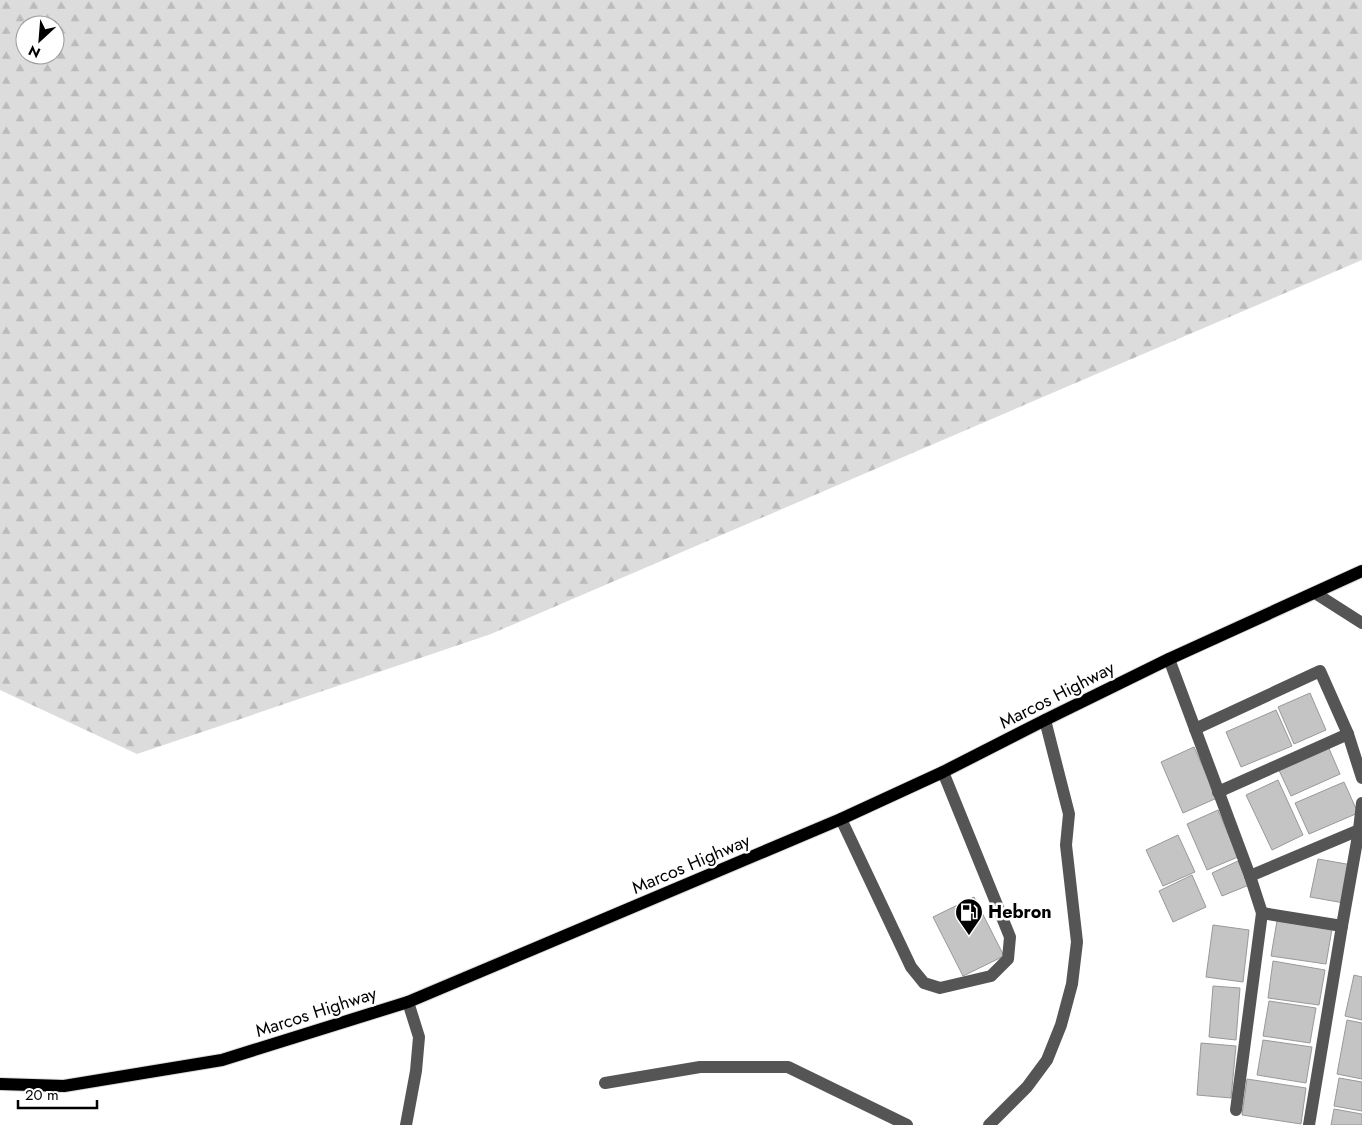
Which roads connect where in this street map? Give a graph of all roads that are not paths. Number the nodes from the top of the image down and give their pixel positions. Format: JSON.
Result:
{"nodes":[{"id":1,"x":1362,"y":571,"type":"edge"},
{"id":2,"x":1315,"y":593,"type":"junction"},
{"id":3,"x":1362,"y":623,"type":"edge"},
{"id":4,"x":1169,"y":660,"type":"junction"},
{"id":5,"x":1045,"y":720,"type":"junction"},
{"id":6,"x":1195,"y":729,"type":"junction"},
{"id":7,"x":1348,"y":734,"type":"junction"},
{"id":8,"x":943,"y":772,"type":"junction"},
{"id":9,"x":1362,"y":778,"type":"edge"},
{"id":10,"x":1218,"y":792,"type":"junction"},
{"id":11,"x":1362,"y":803,"type":"edge"},
{"id":12,"x":842,"y":819,"type":"junction"},
{"id":13,"x":1359,"y":830,"type":"junction"},
{"id":14,"x":1250,"y":876,"type":"junction"},
{"id":15,"x":1262,"y":913,"type":"junction"},
{"id":16,"x":1342,"y":926,"type":"junction"},
{"id":17,"x":408,"y":1002,"type":"junction"},
{"id":18,"x":605,"y":1083,"type":"dead end"},
{"id":19,"x":0,"y":1084,"type":"edge"},
{"id":20,"x":1236,"y":1110,"type":"dead end"},
{"id":21,"x":406,"y":1125,"type":"edge"},
{"id":22,"x":907,"y":1125,"type":"edge"},
{"id":23,"x":989,"y":1125,"type":"edge"},
{"id":24,"x":1309,"y":1125,"type":"edge"}],
"edges":[{"from":1,"to":2,"type":"main road","name":"Marcos Highway"},
{"from":2,"to":3,"type":"street"},
{"from":2,"to":4,"type":"main road","name":"Marcos Highway"},
{"from":4,"to":5,"type":"main road","name":"Marcos Highway"},
{"from":4,"to":6,"type":"street"},
{"from":5,"to":8,"type":"main road","name":"Marcos Highway"},
{"from":5,"to":23,"type":"street"},
{"from":6,"to":7,"type":"street"},
{"from":6,"to":10,"type":"street"},
{"from":7,"to":9,"type":"street"},
{"from":7,"to":10,"type":"street"},
{"from":8,"to":12,"type":"main road","name":"Marcos Highway"},
{"from":8,"to":12,"type":"street"},
{"from":10,"to":14,"type":"street"},
{"from":11,"to":13,"type":"street"},
{"from":12,"to":17,"type":"main road","name":"Marcos Highway"},
{"from":13,"to":14,"type":"street"},
{"from":13,"to":16,"type":"street"},
{"from":14,"to":15,"type":"street"},
{"from":15,"to":16,"type":"street"},
{"from":15,"to":20,"type":"street"},
{"from":16,"to":24,"type":"street"},
{"from":17,"to":19,"type":"main road","name":"Marcos Highway"},
{"from":17,"to":21,"type":"street"},
{"from":18,"to":22,"type":"street"}]}
